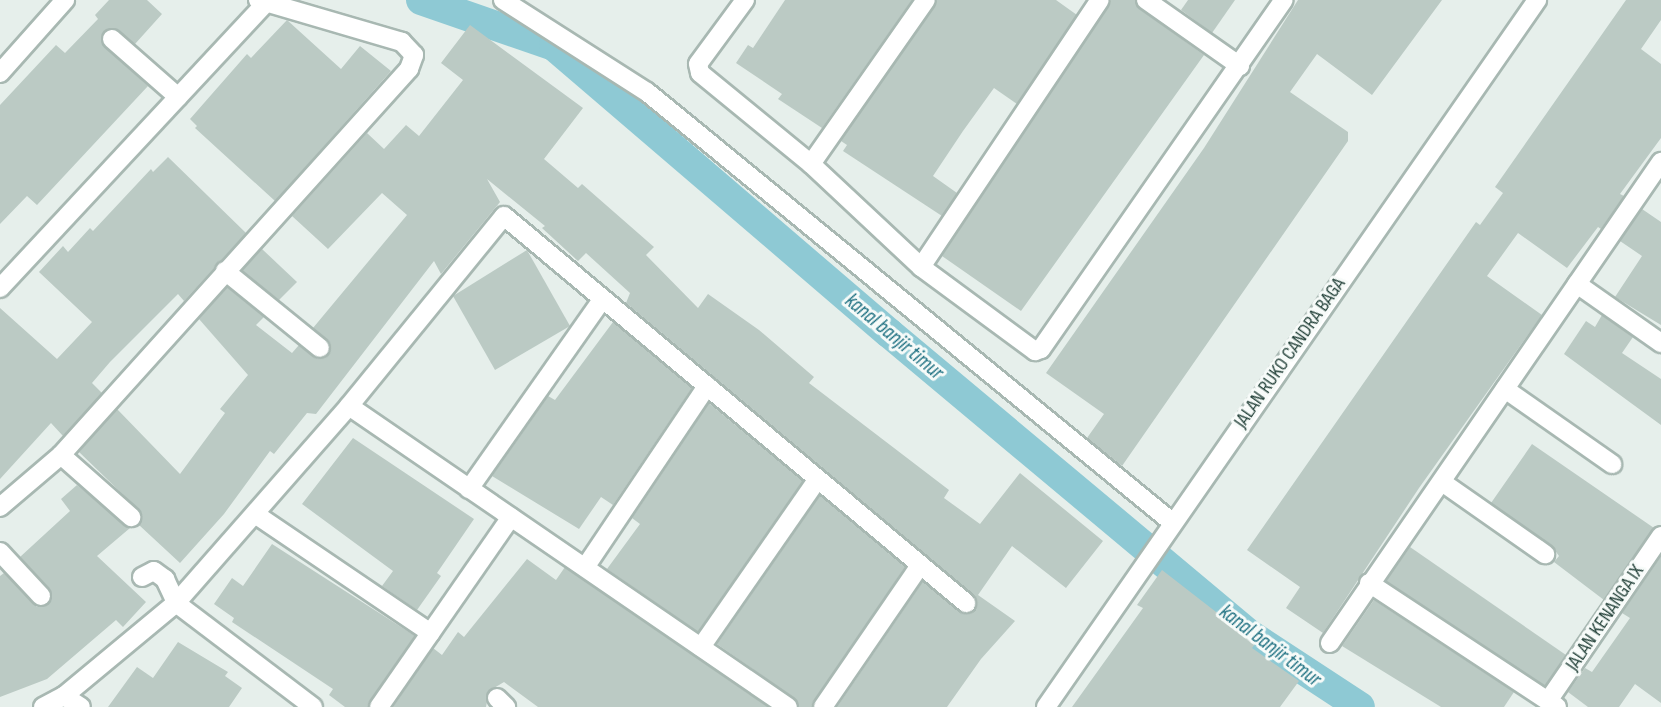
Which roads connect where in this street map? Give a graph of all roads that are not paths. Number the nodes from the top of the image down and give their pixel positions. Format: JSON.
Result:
{"nodes":[{"id":1,"x":65,"y":0,"type":"edge"},
{"id":2,"x":503,"y":0,"type":"edge"},
{"id":3,"x":745,"y":0,"type":"edge"},
{"id":4,"x":926,"y":0,"type":"edge"},
{"id":5,"x":1100,"y":0,"type":"edge"},
{"id":6,"x":1146,"y":0,"type":"edge"},
{"id":7,"x":1284,"y":0,"type":"edge"},
{"id":8,"x":1537,"y":0,"type":"edge"},
{"id":9,"x":262,"y":2,"type":"edge"},
{"id":10,"x":112,"y":39,"type":"dead end"},
{"id":11,"x":1240,"y":66,"type":"junction"},
{"id":12,"x":0,"y":73,"type":"edge"},
{"id":13,"x":178,"y":97,"type":"junction"},
{"id":14,"x":1661,"y":162,"type":"edge"},
{"id":15,"x":811,"y":164,"type":"junction"},
{"id":16,"x":1656,"y":182,"type":"edge"},
{"id":17,"x":921,"y":267,"type":"junction"},
{"id":18,"x":225,"y":271,"type":"junction"},
{"id":19,"x":1577,"y":284,"type":"junction"},
{"id":20,"x":0,"y":288,"type":"edge"},
{"id":21,"x":602,"y":300,"type":"junction"},
{"id":22,"x":1661,"y":343,"type":"edge"},
{"id":23,"x":320,"y":348,"type":"dead end"},
{"id":24,"x":707,"y":386,"type":"junction"},
{"id":25,"x":1505,"y":389,"type":"junction"},
{"id":26,"x":349,"y":406,"type":"junction"},
{"id":27,"x":61,"y":456,"type":"junction"},
{"id":28,"x":1612,"y":464,"type":"dead end"},
{"id":29,"x":817,"y":480,"type":"junction"},
{"id":30,"x":1442,"y":482,"type":"junction"},
{"id":31,"x":469,"y":489,"type":"junction"},
{"id":32,"x":0,"y":507,"type":"edge"},
{"id":33,"x":255,"y":514,"type":"junction"},
{"id":34,"x":131,"y":517,"type":"dead end"},
{"id":35,"x":511,"y":517,"type":"junction"},
{"id":36,"x":1169,"y":528,"type":"junction"},
{"id":37,"x":1661,"y":536,"type":"edge"},
{"id":38,"x":0,"y":552,"type":"edge"},
{"id":39,"x":1545,"y":554,"type":"dead end"},
{"id":40,"x":586,"y":566,"type":"junction"},
{"id":41,"x":919,"y":567,"type":"junction"},
{"id":42,"x":142,"y":577,"type":"dead end"},
{"id":43,"x":1369,"y":584,"type":"junction"},
{"id":44,"x":41,"y":596,"type":"dead end"},
{"id":45,"x":176,"y":603,"type":"junction"},
{"id":46,"x":966,"y":603,"type":"dead end"},
{"id":47,"x":431,"y":633,"type":"junction"},
{"id":48,"x":1330,"y":643,"type":"dead end"},
{"id":49,"x":701,"y":647,"type":"junction"},
{"id":50,"x":64,"y":696,"type":"junction"},
{"id":51,"x":1552,"y":704,"type":"edge"},
{"id":52,"x":43,"y":707,"type":"edge"},
{"id":53,"x":81,"y":707,"type":"edge"},
{"id":54,"x":313,"y":707,"type":"edge"},
{"id":55,"x":379,"y":707,"type":"edge"},
{"id":56,"x":788,"y":707,"type":"edge"},
{"id":57,"x":823,"y":707,"type":"edge"},
{"id":58,"x":1046,"y":707,"type":"edge"}],
"edges":[{"from":1,"to":12,"type":"street"},
{"from":2,"to":36,"type":"street"},
{"from":3,"to":15,"type":"street"},
{"from":4,"to":15,"type":"street"},
{"from":5,"to":17,"type":"street"},
{"from":6,"to":11,"type":"street"},
{"from":7,"to":11,"type":"street"},
{"from":8,"to":36,"type":"street","name":"JALAN RUKO CANDRA BAGA"},
{"from":9,"to":13,"type":"street"},
{"from":9,"to":18,"type":"street"},
{"from":10,"to":13,"type":"street"},
{"from":11,"to":17,"type":"street"},
{"from":13,"to":20,"type":"street"},
{"from":14,"to":16,"type":"street"},
{"from":15,"to":17,"type":"street"},
{"from":16,"to":19,"type":"street"},
{"from":18,"to":23,"type":"street"},
{"from":18,"to":27,"type":"street"},
{"from":19,"to":22,"type":"street"},
{"from":19,"to":25,"type":"street"},
{"from":21,"to":24,"type":"street"},
{"from":21,"to":26,"type":"street"},
{"from":21,"to":31,"type":"street"},
{"from":24,"to":29,"type":"street"},
{"from":24,"to":40,"type":"street"},
{"from":25,"to":28,"type":"street"},
{"from":25,"to":30,"type":"street"},
{"from":26,"to":31,"type":"street"},
{"from":26,"to":33,"type":"street"},
{"from":27,"to":32,"type":"street"},
{"from":27,"to":34,"type":"street"},
{"from":29,"to":41,"type":"street"},
{"from":29,"to":49,"type":"street"},
{"from":30,"to":39,"type":"street"},
{"from":30,"to":43,"type":"street"},
{"from":31,"to":35,"type":"street"},
{"from":33,"to":45,"type":"street"},
{"from":33,"to":47,"type":"street"},
{"from":35,"to":40,"type":"street"},
{"from":35,"to":47,"type":"street"},
{"from":36,"to":58,"type":"street","name":"JALAN RUKO CANDRA BAGA"},
{"from":37,"to":51,"type":"street","name":"JALAN KENANGA IX"},
{"from":38,"to":44,"type":"street"},
{"from":40,"to":49,"type":"street"},
{"from":41,"to":46,"type":"street"},
{"from":41,"to":57,"type":"street"},
{"from":42,"to":45,"type":"street"},
{"from":43,"to":48,"type":"street"},
{"from":43,"to":51,"type":"street"},
{"from":45,"to":50,"type":"street"},
{"from":45,"to":54,"type":"street"},
{"from":47,"to":55,"type":"street"},
{"from":49,"to":56,"type":"street"},
{"from":50,"to":52,"type":"street"},
{"from":50,"to":53,"type":"street"}]}
